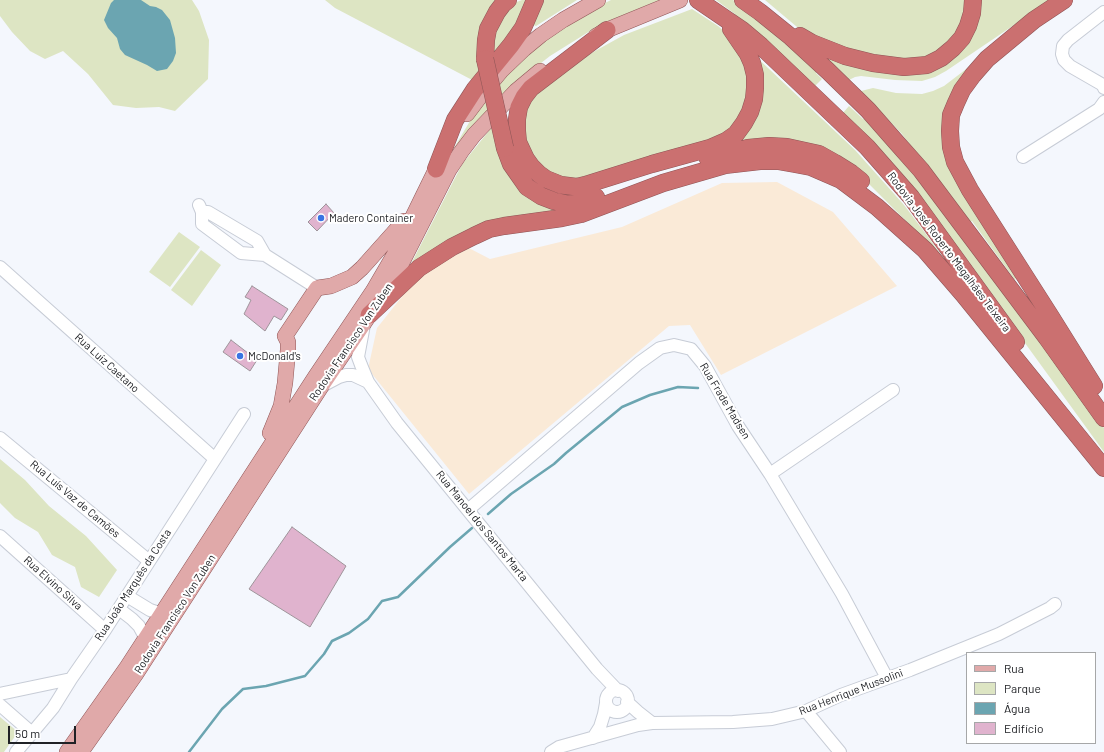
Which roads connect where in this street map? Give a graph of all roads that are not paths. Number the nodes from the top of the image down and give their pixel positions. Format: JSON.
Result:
{"nodes":[{"id":1,"x":508,"y":0,"type":"edge"},
{"id":2,"x":535,"y":0,"type":"edge"},
{"id":3,"x":598,"y":0,"type":"edge"},
{"id":4,"x":680,"y":0,"type":"edge"},
{"id":5,"x":698,"y":0,"type":"edge"},
{"id":6,"x":973,"y":0,"type":"edge"},
{"id":7,"x":1064,"y":0,"type":"edge"},
{"id":8,"x":752,"y":6,"type":"edge"},
{"id":9,"x":1104,"y":12,"type":"edge"},
{"id":10,"x":723,"y":17,"type":"junction"},
{"id":11,"x":608,"y":30,"type":"junction"},
{"id":12,"x":1104,"y":88,"type":"edge"},
{"id":13,"x":1104,"y":102,"type":"edge"},
{"id":14,"x":1023,"y":157,"type":"dead end"},
{"id":15,"x":436,"y":169,"type":"junction"},
{"id":16,"x":421,"y":200,"type":"junction"},
{"id":17,"x":925,"y":250,"type":"junction"},
{"id":18,"x":265,"y":255,"type":"junction"},
{"id":19,"x":0,"y":267,"type":"edge"},
{"id":20,"x":317,"y":288,"type":"junction"},
{"id":21,"x":367,"y":319,"type":"junction"},
{"id":22,"x":368,"y":382,"type":"junction"},
{"id":23,"x":321,"y":387,"type":"junction"},
{"id":24,"x":893,"y":390,"type":"dead end"},
{"id":25,"x":1104,"y":404,"type":"edge"},
{"id":26,"x":244,"y":414,"type":"dead end"},
{"id":27,"x":1104,"y":418,"type":"edge"},
{"id":28,"x":0,"y":438,"type":"edge"},
{"id":29,"x":215,"y":459,"type":"junction"},
{"id":30,"x":1104,"y":463,"type":"edge"},
{"id":31,"x":1104,"y":468,"type":"edge"},
{"id":32,"x":770,"y":474,"type":"junction"},
{"id":33,"x":240,"y":492,"type":"junction"},
{"id":34,"x":468,"y":509,"type":"junction"},
{"id":35,"x":0,"y":536,"type":"edge"},
{"id":36,"x":149,"y":561,"type":"junction"},
{"id":37,"x":127,"y":596,"type":"junction"},
{"id":38,"x":1055,"y":604,"type":"dead end"},
{"id":39,"x":119,"y":609,"type":"junction"},
{"id":40,"x":162,"y":614,"type":"junction"},
{"id":41,"x":105,"y":630,"type":"junction"},
{"id":42,"x":146,"y":639,"type":"junction"},
{"id":43,"x":597,"y":669,"type":"junction"},
{"id":44,"x":887,"y":678,"type":"junction"},
{"id":45,"x":71,"y":679,"type":"junction"},
{"id":46,"x":618,"y":691,"type":"junction"},
{"id":47,"x":0,"y":694,"type":"edge"},
{"id":48,"x":606,"y":701,"type":"junction"},
{"id":49,"x":627,"y":702,"type":"junction"},
{"id":50,"x":0,"y":705,"type":"edge"},
{"id":51,"x":806,"y":710,"type":"junction"},
{"id":52,"x":621,"y":715,"type":"junction"},
{"id":53,"x":652,"y":724,"type":"junction"},
{"id":54,"x":638,"y":725,"type":"junction"},
{"id":55,"x":32,"y":733,"type":"junction"},
{"id":56,"x":611,"y":734,"type":"junction"},
{"id":57,"x":593,"y":738,"type":"junction"},
{"id":58,"x":16,"y":752,"type":"edge"},
{"id":59,"x":67,"y":752,"type":"edge"},
{"id":60,"x":80,"y":752,"type":"edge"},
{"id":61,"x":551,"y":752,"type":"edge"},
{"id":62,"x":840,"y":752,"type":"edge"}],
"edges":[{"from":1,"to":17,"type":"highway","bridge":true},
{"from":2,"to":15,"type":"highway"},
{"from":3,"to":15,"type":"main road","name":"Rodovia Francisco Von Zuben"},
{"from":4,"to":11,"type":"main road","name":"Rodovia Francisco Von Zuben"},
{"from":5,"to":10,"type":"highway","name":"Rodovia José Roberto Magalhães Teixeira"},
{"from":6,"to":8,"type":"highway"},
{"from":7,"to":25,"type":"highway"},
{"from":8,"to":27,"type":"highway"},
{"from":9,"to":12,"type":"street"},
{"from":10,"to":11,"type":"highway"},
{"from":10,"to":30,"type":"highway","name":"Rodovia José Roberto Magalhães Teixeira"},
{"from":11,"to":21,"type":"main road","name":"Rodovia Francisco Von Zuben"},
{"from":13,"to":14,"type":"street"},
{"from":15,"to":16,"type":"main road","name":"Rodovia Francisco Von Zuben"},
{"from":16,"to":20,"type":"main road"},
{"from":16,"to":33,"type":"main road","name":"Rodovia Francisco Von Zuben"},
{"from":17,"to":21,"type":"highway"},
{"from":17,"to":31,"type":"highway"},
{"from":18,"to":18,"type":"street"},
{"from":18,"to":20,"type":"street"},
{"from":19,"to":29,"type":"street","name":"Rua Luiz Caetano"},
{"from":20,"to":33,"type":"main road"},
{"from":21,"to":22,"type":"street","name":"Rua Manoel dos Santos Marta"},
{"from":21,"to":23,"type":"main road","name":"Rodovia Francisco Von Zuben"},
{"from":22,"to":23,"type":"street"},
{"from":22,"to":34,"type":"street","name":"Rua Manoel dos Santos Marta"},
{"from":23,"to":60,"type":"main road","name":"Rodovia Francisco Von Zuben"},
{"from":24,"to":32,"type":"street"},
{"from":26,"to":29,"type":"street","name":"Rua João Marquês da Costa"},
{"from":28,"to":36,"type":"street","name":"Rua Luís Vaz de Camões"},
{"from":29,"to":36,"type":"street","name":"Rua João Marquês da Costa"},
{"from":32,"to":34,"type":"street","name":"Rua Frade Madsen"},
{"from":32,"to":44,"type":"street","name":"Rua Frade Madsen"},
{"from":33,"to":40,"type":"main road","name":"Rodovia Francisco Von Zuben"},
{"from":34,"to":43,"type":"street","name":"Rua Manoel dos Santos Marta"},
{"from":35,"to":41,"type":"street","name":"Rua Elvino Silva"},
{"from":36,"to":37,"type":"street","name":"Rua João Marquês da Costa"},
{"from":37,"to":39,"type":"street","name":"Rua João Marquês da Costa"},
{"from":37,"to":40,"type":"street"},
{"from":38,"to":44,"type":"street","name":"Rua Henrique Mussolini"},
{"from":39,"to":41,"type":"street","name":"Rua João Marquês da Costa"},
{"from":39,"to":42,"type":"street"},
{"from":40,"to":42,"type":"main road","name":"Rodovia Francisco Von Zuben"},
{"from":41,"to":45,"type":"street","name":"Rua João Marquês da Costa"},
{"from":42,"to":59,"type":"main road","name":"Rodovia Francisco Von Zuben"},
{"from":43,"to":46,"type":"street","name":"Rua Manoel dos Santos Marta"},
{"from":43,"to":48,"type":"street","name":"Rua Manoel dos Santos Marta"},
{"from":44,"to":51,"type":"street","name":"Rua Henrique Mussolini"},
{"from":45,"to":47,"type":"street"},
{"from":45,"to":55,"type":"street","name":"Rua João Marquês da Costa"},
{"from":46,"to":48,"type":"street"},
{"from":46,"to":49,"type":"street"},
{"from":48,"to":52,"type":"street"},
{"from":48,"to":57,"type":"street"},
{"from":49,"to":52,"type":"street"},
{"from":49,"to":53,"type":"street"},
{"from":50,"to":55,"type":"street"},
{"from":51,"to":53,"type":"street","name":"Rua Henrique Mussolini"},
{"from":51,"to":62,"type":"street"},
{"from":52,"to":54,"type":"street"},
{"from":52,"to":56,"type":"street"},
{"from":53,"to":54,"type":"street","name":"Rua Henrique Mussolini"},
{"from":54,"to":56,"type":"street","name":"Rua Henrique Mussolini"},
{"from":55,"to":58,"type":"street","name":"Rua João Marquês da Costa"},
{"from":56,"to":57,"type":"street","name":"Rua Henrique Mussolini"},
{"from":57,"to":61,"type":"street","name":"Rua Henrique Mussolini"}]}
